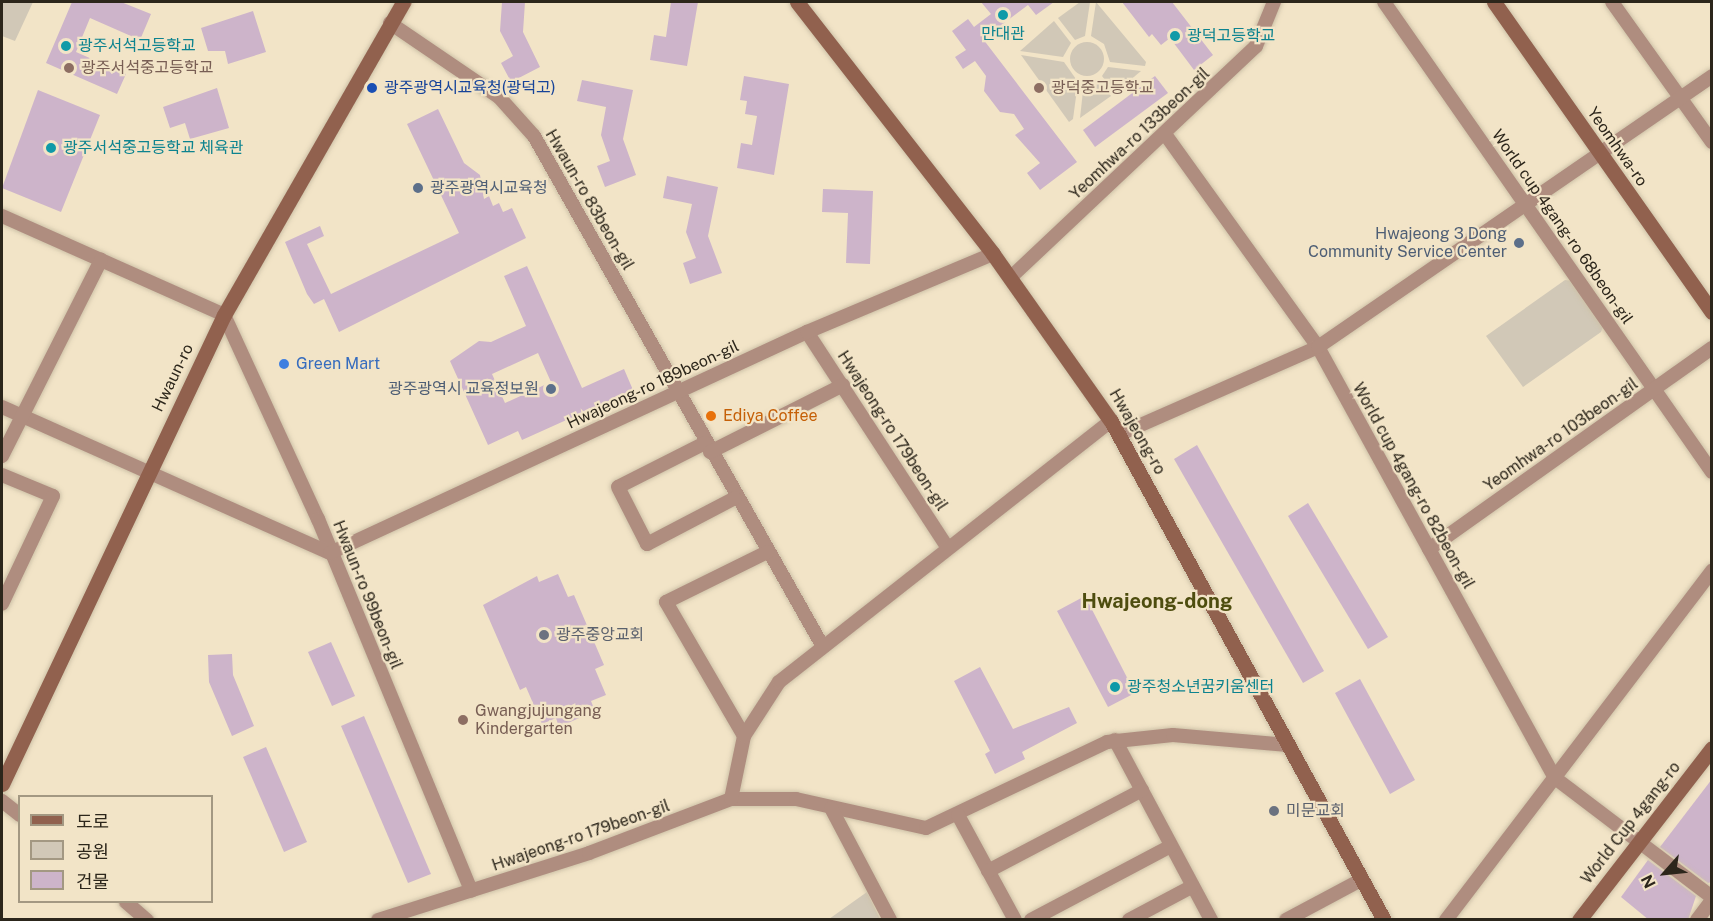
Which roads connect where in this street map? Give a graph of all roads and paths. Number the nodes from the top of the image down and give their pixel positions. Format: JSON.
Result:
{"nodes":[{"id":1,"x":403,"y":2,"type":"edge"},
{"id":2,"x":797,"y":2,"type":"edge"},
{"id":3,"x":1274,"y":2,"type":"edge"},
{"id":4,"x":1384,"y":2,"type":"edge"},
{"id":5,"x":1494,"y":2,"type":"edge"},
{"id":6,"x":1612,"y":2,"type":"edge"},
{"id":7,"x":390,"y":23,"type":"junction"},
{"id":8,"x":1712,"y":76,"type":"edge"},
{"id":9,"x":1680,"y":98,"type":"junction"},
{"id":10,"x":1165,"y":134,"type":"junction"},
{"id":11,"x":1712,"y":142,"type":"edge"},
{"id":12,"x":1599,"y":152,"type":"junction"},
{"id":13,"x":1526,"y":203,"type":"junction"},
{"id":14,"x":2,"y":216,"type":"edge"},
{"id":15,"x":993,"y":254,"type":"junction"},
{"id":16,"x":101,"y":260,"type":"junction"},
{"id":17,"x":1010,"y":278,"type":"junction"},
{"id":18,"x":1712,"y":312,"type":"edge"},
{"id":19,"x":224,"y":315,"type":"junction"},
{"id":20,"x":807,"y":332,"type":"junction"},
{"id":21,"x":1317,"y":347,"type":"junction"},
{"id":22,"x":1712,"y":348,"type":"edge"},
{"id":23,"x":843,"y":386,"type":"junction"},
{"id":24,"x":1654,"y":389,"type":"junction"},
{"id":25,"x":678,"y":392,"type":"junction"},
{"id":26,"x":2,"y":407,"type":"edge"},
{"id":27,"x":20,"y":415,"type":"junction"},
{"id":28,"x":1112,"y":421,"type":"junction"},
{"id":29,"x":1120,"y":435,"type":"junction"},
{"id":30,"x":707,"y":447,"type":"junction"},
{"id":31,"x":2,"y":456,"type":"edge"},
{"id":32,"x":148,"y":470,"type":"junction"},
{"id":33,"x":1712,"y":472,"type":"edge"},
{"id":34,"x":2,"y":475,"type":"edge"},
{"id":35,"x":735,"y":498,"type":"junction"},
{"id":36,"x":948,"y":548,"type":"junction"},
{"id":37,"x":1429,"y":549,"type":"junction"},
{"id":38,"x":767,"y":552,"type":"junction"},
{"id":39,"x":330,"y":553,"type":"junction"},
{"id":40,"x":1712,"y":571,"type":"edge"},
{"id":41,"x":2,"y":604,"type":"edge"},
{"id":42,"x":822,"y":645,"type":"junction"},
{"id":43,"x":744,"y":736,"type":"junction"},
{"id":44,"x":1115,"y":740,"type":"junction"},
{"id":45,"x":1288,"y":745,"type":"junction"},
{"id":46,"x":1712,"y":748,"type":"edge"},
{"id":47,"x":1555,"y":778,"type":"junction"},
{"id":48,"x":2,"y":784,"type":"edge"},
{"id":49,"x":1142,"y":790,"type":"junction"},
{"id":50,"x":731,"y":799,"type":"junction"},
{"id":51,"x":2,"y":801,"type":"edge"},
{"id":52,"x":831,"y":808,"type":"junction"},
{"id":53,"x":18,"y":813,"type":"edge"},
{"id":54,"x":958,"y":815,"type":"junction"},
{"id":55,"x":1640,"y":842,"type":"junction"},
{"id":56,"x":1172,"y":846,"type":"junction"},
{"id":57,"x":988,"y":871,"type":"junction"},
{"id":58,"x":1361,"y":880,"type":"junction"},
{"id":59,"x":1193,"y":886,"type":"junction"},
{"id":60,"x":471,"y":891,"type":"junction"},
{"id":61,"x":1712,"y":899,"type":"edge"},
{"id":62,"x":127,"y":903,"type":"edge"},
{"id":63,"x":147,"y":920,"type":"edge"},
{"id":64,"x":378,"y":920,"type":"edge"},
{"id":65,"x":890,"y":920,"type":"edge"},
{"id":66,"x":1015,"y":920,"type":"edge"},
{"id":67,"x":1031,"y":920,"type":"edge"},
{"id":68,"x":1129,"y":920,"type":"edge"},
{"id":69,"x":1211,"y":920,"type":"edge"},
{"id":70,"x":1286,"y":920,"type":"edge"},
{"id":71,"x":1384,"y":920,"type":"edge"},
{"id":72,"x":1446,"y":920,"type":"edge"},
{"id":73,"x":1579,"y":920,"type":"edge"},
{"id":74,"x":1697,"y":920,"type":"edge"}],
"edges":[{"from":1,"to":7,"type":"street","name":"Hwaun-ro"},
{"from":2,"to":15,"type":"street","name":"Hwajeong-ro"},
{"from":3,"to":10,"type":"street","name":"Yeomhwa-ro 133beon-gil"},
{"from":4,"to":13,"type":"street","name":"World cup 4gang-ro 68beon-gil"},
{"from":5,"to":12,"type":"street","name":"Yeomhwa-ro"},
{"from":6,"to":9,"type":"street"},
{"from":7,"to":19,"type":"street","name":"Hwaun-ro"},
{"from":7,"to":25,"type":"street","name":"Hwaun-ro 83beon-gil"},
{"from":8,"to":9,"type":"street"},
{"from":9,"to":11,"type":"street"},
{"from":9,"to":12,"type":"street"},
{"from":10,"to":17,"type":"street","name":"Yeomhwa-ro 133beon-gil"},
{"from":10,"to":21,"type":"street","name":"World cup 4gang-ro 82beon-gil"},
{"from":12,"to":13,"type":"street"},
{"from":12,"to":18,"type":"street","name":"Yeomhwa-ro"},
{"from":13,"to":21,"type":"street"},
{"from":13,"to":24,"type":"street","name":"World cup 4gang-ro 68beon-gil"},
{"from":14,"to":16,"type":"street"},
{"from":15,"to":17,"type":"street","name":"Hwajeong-ro"},
{"from":15,"to":20,"type":"street","name":"Hwajeong-ro 189beon-gil"},
{"from":16,"to":19,"type":"street"},
{"from":16,"to":27,"type":"street"},
{"from":17,"to":28,"type":"street","name":"Hwajeong-ro"},
{"from":19,"to":32,"type":"street","name":"Hwaun-ro"},
{"from":19,"to":39,"type":"street","name":"Hwaun-ro 99beon-gil"},
{"from":20,"to":23,"type":"street","name":"Hwajeong-ro 179beon-gil"},
{"from":20,"to":25,"type":"street","name":"Hwajeong-ro 189beon-gil"},
{"from":21,"to":29,"type":"street"},
{"from":21,"to":37,"type":"street","name":"World cup 4gang-ro 82beon-gil"},
{"from":22,"to":24,"type":"street","name":"Yeomhwa-ro 103beon-gil"},
{"from":23,"to":30,"type":"street"},
{"from":23,"to":36,"type":"street","name":"Hwajeong-ro 179beon-gil"},
{"from":24,"to":33,"type":"street","name":"World cup 4gang-ro 68beon-gil"},
{"from":24,"to":37,"type":"street","name":"Yeomhwa-ro 103beon-gil"},
{"from":25,"to":30,"type":"street","name":"Hwaun-ro 83beon-gil"},
{"from":25,"to":39,"type":"street","name":"Hwajeong-ro 189beon-gil"},
{"from":26,"to":27,"type":"street"},
{"from":27,"to":31,"type":"street"},
{"from":27,"to":32,"type":"street"},
{"from":28,"to":29,"type":"street","name":"Hwajeong-ro"},
{"from":28,"to":36,"type":"street"},
{"from":29,"to":45,"type":"street","name":"Hwajeong-ro"},
{"from":30,"to":35,"type":"street","name":"Hwaun-ro 83beon-gil"},
{"from":30,"to":35,"type":"street"},
{"from":32,"to":39,"type":"street"},
{"from":32,"to":48,"type":"street","name":"Hwaun-ro"},
{"from":34,"to":41,"type":"street"},
{"from":35,"to":38,"type":"street","name":"Hwaun-ro 83beon-gil"},
{"from":36,"to":42,"type":"street"},
{"from":37,"to":47,"type":"street","name":"World cup 4gang-ro 82beon-gil"},
{"from":38,"to":42,"type":"street","name":"Hwaun-ro 83beon-gil"},
{"from":38,"to":43,"type":"street"},
{"from":39,"to":60,"type":"street","name":"Hwaun-ro 99beon-gil"},
{"from":40,"to":47,"type":"street"},
{"from":42,"to":43,"type":"street"},
{"from":43,"to":50,"type":"street"},
{"from":44,"to":45,"type":"street"},
{"from":44,"to":49,"type":"street"},
{"from":44,"to":54,"type":"street","name":"Hwajeong-ro 179beon-gil"},
{"from":45,"to":58,"type":"street","name":"Hwajeong-ro"},
{"from":46,"to":55,"type":"street","name":"World Cup 4gang-ro"},
{"from":47,"to":55,"type":"street","name":"World cup 4gang-ro 82beon-gil"},
{"from":47,"to":72,"type":"street"},
{"from":49,"to":56,"type":"street"},
{"from":49,"to":57,"type":"street"},
{"from":50,"to":52,"type":"street","name":"Hwajeong-ro 179beon-gil"},
{"from":50,"to":60,"type":"street","name":"Hwajeong-ro 179beon-gil"},
{"from":51,"to":53,"type":"street"},
{"from":52,"to":54,"type":"street","name":"Hwajeong-ro 179beon-gil"},
{"from":52,"to":65,"type":"street"},
{"from":54,"to":57,"type":"street"},
{"from":55,"to":61,"type":"street","name":"World cup 4gang-ro 82beon-gil"},
{"from":55,"to":73,"type":"street","name":"World Cup 4gang-ro"},
{"from":56,"to":59,"type":"street"},
{"from":56,"to":67,"type":"street"},
{"from":57,"to":66,"type":"street"},
{"from":58,"to":70,"type":"street"},
{"from":58,"to":71,"type":"street","name":"Hwajeong-ro"},
{"from":59,"to":68,"type":"street"},
{"from":59,"to":69,"type":"street"},
{"from":60,"to":64,"type":"street","name":"Hwajeong-ro 179beon-gil"},
{"from":61,"to":74,"type":"street"},
{"from":62,"to":63,"type":"street"}]}
